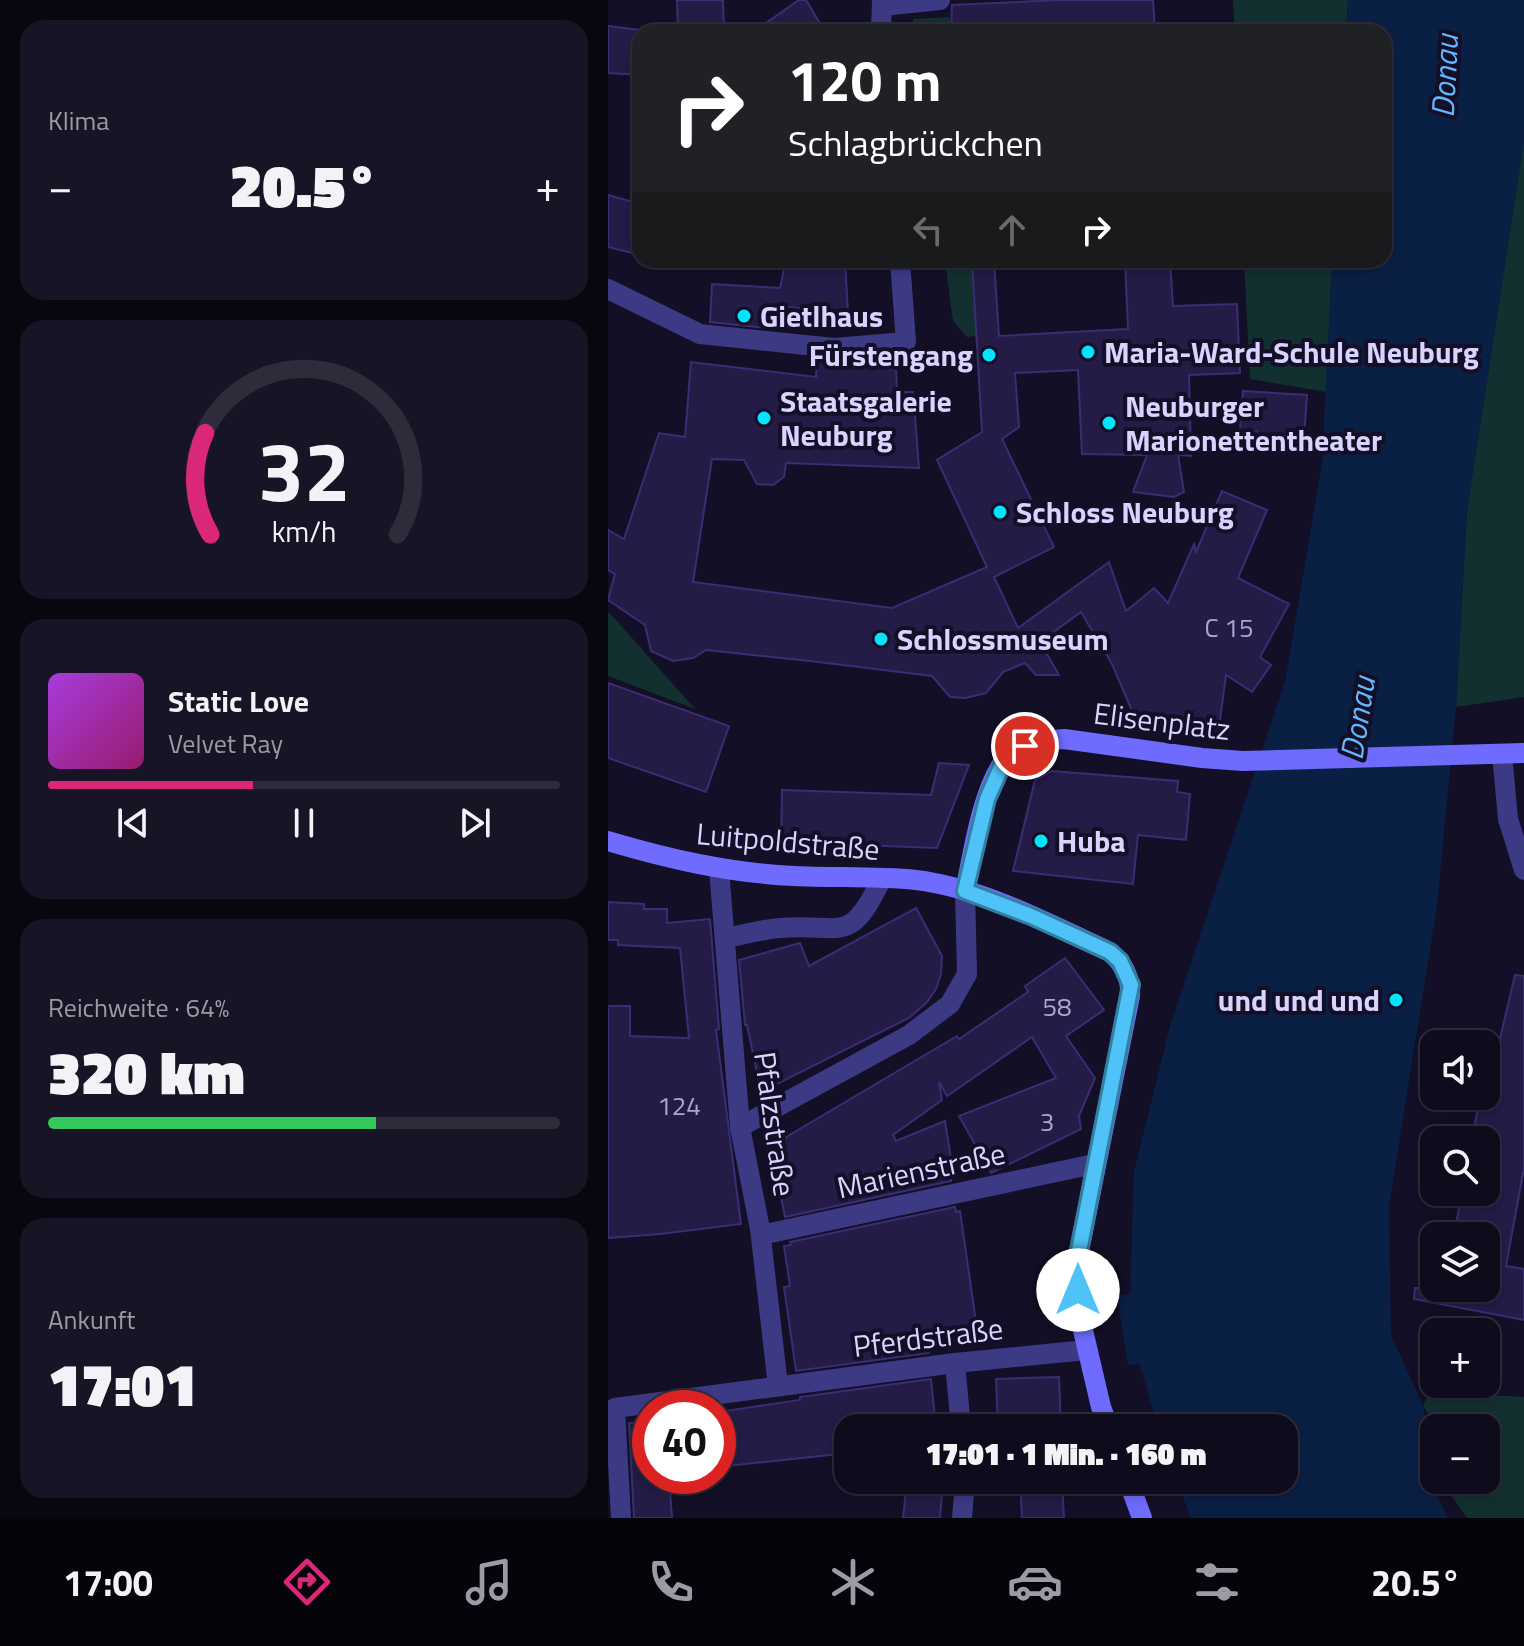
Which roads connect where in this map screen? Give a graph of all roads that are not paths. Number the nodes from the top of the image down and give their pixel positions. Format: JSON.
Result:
{"nodes":[{"id":1,"x":940,"y":0,"type":"edge"},
{"id":2,"x":882,"y":3,"type":"edge"},
{"id":3,"x":881,"y":24,"type":"edge"},
{"id":4,"x":901,"y":268,"type":"edge"},
{"id":5,"x":608,"y":289,"type":"edge"},
{"id":6,"x":1524,"y":753,"type":"edge"},
{"id":7,"x":1502,"y":754,"type":"junction"},
{"id":8,"x":608,"y":841,"type":"edge"},
{"id":9,"x":719,"y":869,"type":"junction"},
{"id":10,"x":1524,"y":870,"type":"edge"},
{"id":11,"x":881,"y":880,"type":"junction"},
{"id":12,"x":965,"y":891,"type":"junction"},
{"id":13,"x":725,"y":938,"type":"junction"},
{"id":14,"x":740,"y":1127,"type":"junction"},
{"id":15,"x":1094,"y":1164,"type":"junction"},
{"id":16,"x":761,"y":1235,"type":"junction"},
{"id":17,"x":1086,"y":1350,"type":"junction"},
{"id":18,"x":955,"y":1363,"type":"junction"},
{"id":19,"x":778,"y":1386,"type":"junction"},
{"id":20,"x":960,"y":1414,"type":"edge"},
{"id":21,"x":1105,"y":1414,"type":"edge"},
{"id":22,"x":964,"y":1494,"type":"edge"},
{"id":23,"x":1133,"y":1494,"type":"edge"},
{"id":24,"x":621,"y":1518,"type":"edge"},
{"id":25,"x":962,"y":1518,"type":"edge"},
{"id":26,"x":1142,"y":1518,"type":"edge"}],
"edges":[{"from":1,"to":2,"type":"street"},
{"from":2,"to":3,"type":"street"},
{"from":4,"to":5,"type":"street"},
{"from":6,"to":7,"type":"main road","name":"Elisenplatz"},
{"from":7,"to":10,"type":"street"},
{"from":7,"to":12,"type":"main road","name":"Elisenplatz"},
{"from":8,"to":9,"type":"main road","name":"Luitpoldstraße"},
{"from":9,"to":11,"type":"main road","name":"Luitpoldstraße"},
{"from":9,"to":13,"type":"street","name":"Pfalzstraße"},
{"from":11,"to":12,"type":"main road","name":"Luitpoldstraße"},
{"from":11,"to":13,"type":"street"},
{"from":12,"to":14,"type":"street"},
{"from":12,"to":15,"type":"main road","name":"Luitpoldstraße"},
{"from":13,"to":14,"type":"street","name":"Pfalzstraße"},
{"from":14,"to":16,"type":"street","name":"Pfalzstraße"},
{"from":15,"to":16,"type":"street","name":"Marienstraße"},
{"from":15,"to":17,"type":"main road","name":"Luitpoldstraße"},
{"from":16,"to":19,"type":"street","name":"Pfalzstraße"},
{"from":17,"to":18,"type":"street","name":"Pferdstraße"},
{"from":17,"to":21,"type":"main road","name":"Luitpoldstraße"},
{"from":18,"to":19,"type":"street","name":"Pferdstraße"},
{"from":18,"to":20,"type":"street"},
{"from":19,"to":24,"type":"street","name":"Pferdstraße"},
{"from":22,"to":25,"type":"street"},
{"from":23,"to":26,"type":"main road"}]}
